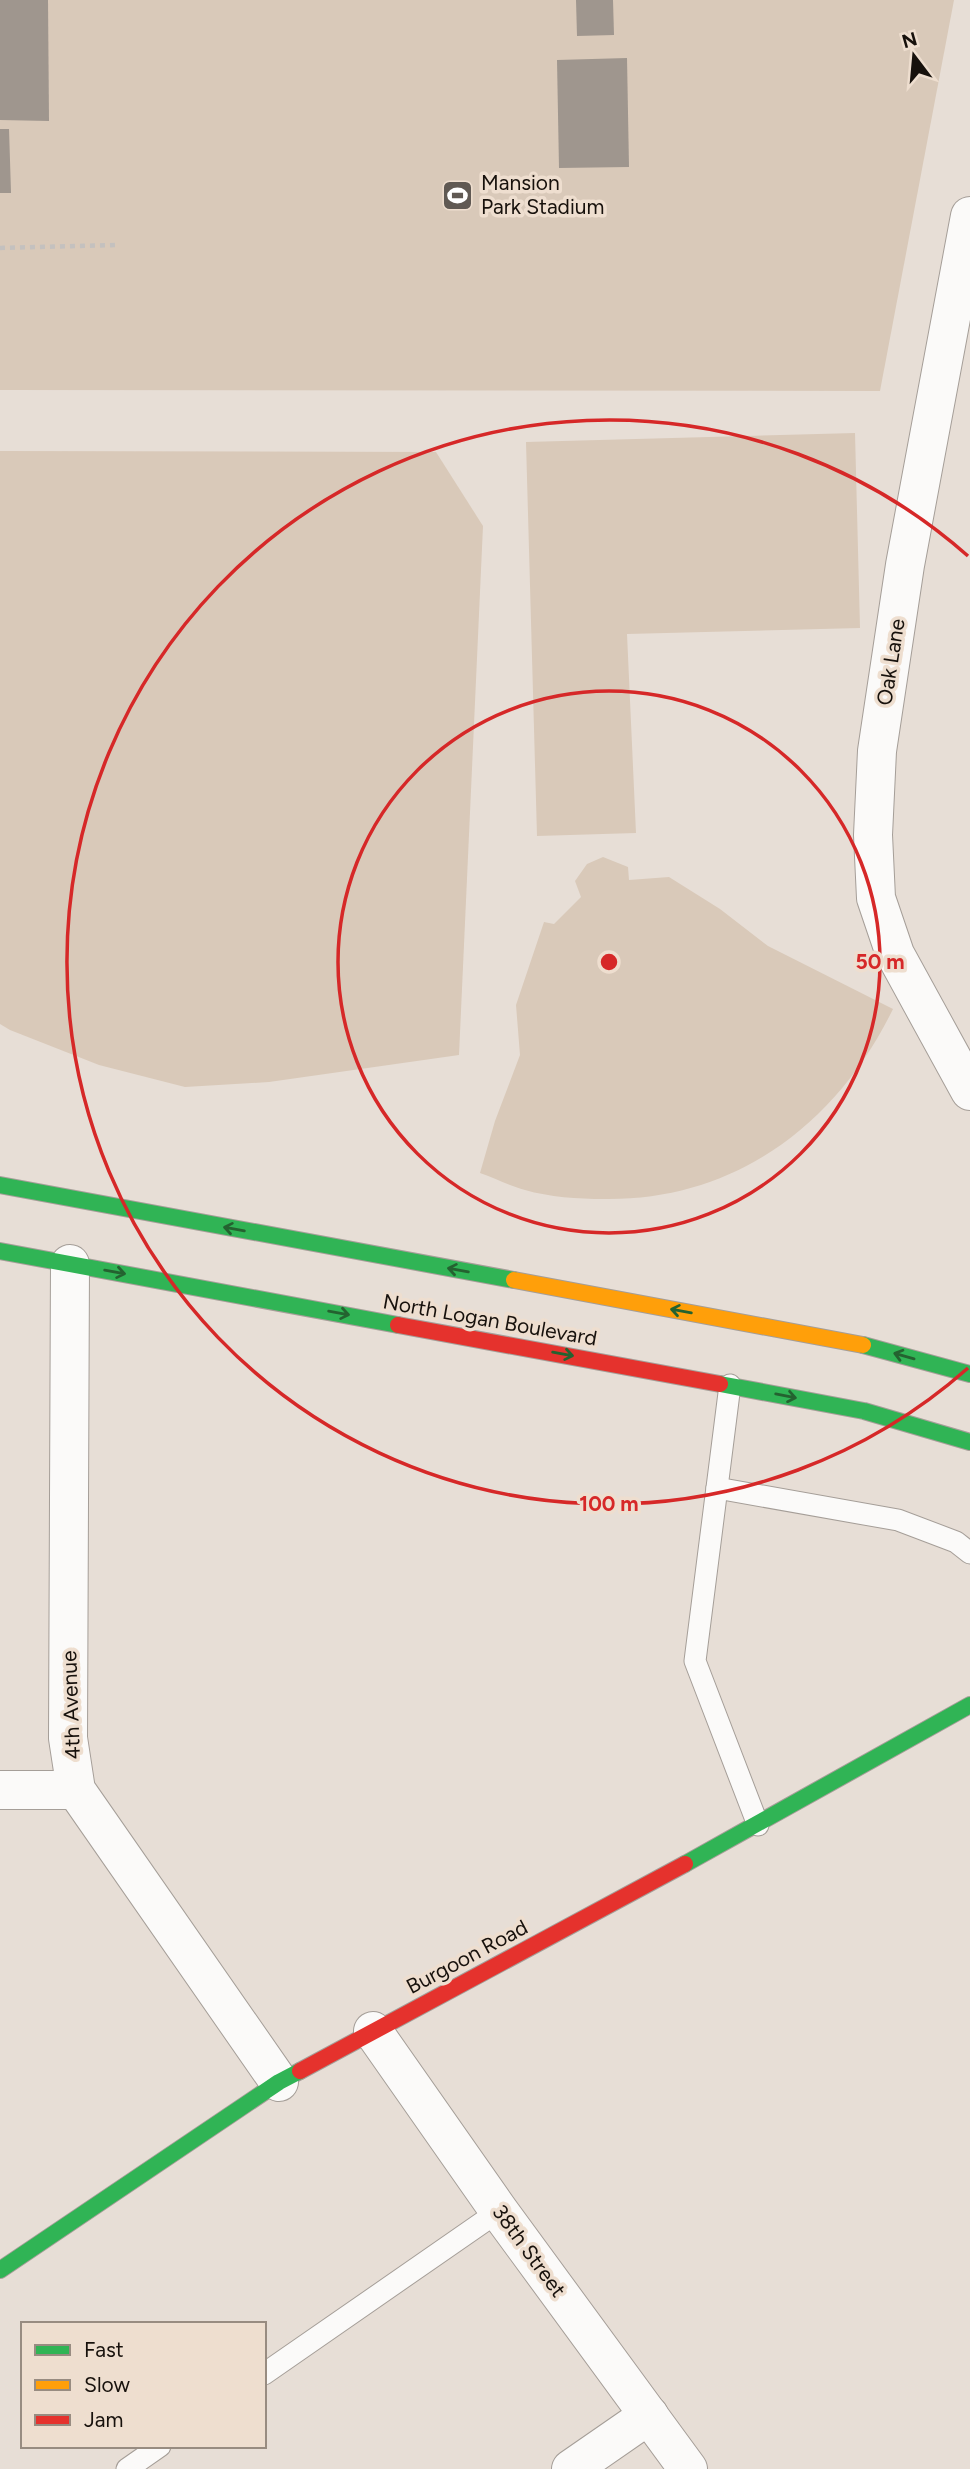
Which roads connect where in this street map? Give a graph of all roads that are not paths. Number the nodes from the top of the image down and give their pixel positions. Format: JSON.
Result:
{"nodes":[{"id":1,"x":970,"y":216,"type":"edge"},
{"id":2,"x":970,"y":1091,"type":"edge"},
{"id":3,"x":0,"y":1185,"type":"edge"},
{"id":4,"x":0,"y":1251,"type":"edge"},
{"id":5,"x":70,"y":1264,"type":"junction"},
{"id":6,"x":970,"y":1374,"type":"edge"},
{"id":7,"x":730,"y":1385,"type":"junction"},
{"id":8,"x":970,"y":1442,"type":"edge"},
{"id":9,"x":717,"y":1488,"type":"junction"},
{"id":10,"x":970,"y":1553,"type":"edge"},
{"id":11,"x":970,"y":1705,"type":"edge"},
{"id":12,"x":0,"y":1790,"type":"edge"},
{"id":13,"x":76,"y":1790,"type":"junction"},
{"id":14,"x":758,"y":1825,"type":"junction"},
{"id":15,"x":373,"y":2031,"type":"junction"},
{"id":16,"x":279,"y":2082,"type":"junction"},
{"id":17,"x":499,"y":2211,"type":"junction"},
{"id":18,"x":0,"y":2270,"type":"edge"},
{"id":19,"x":266,"y":2373,"type":"edge"},
{"id":20,"x":649,"y":2415,"type":"junction"},
{"id":21,"x":157,"y":2448,"type":"edge"},
{"id":22,"x":127,"y":2469,"type":"edge"},
{"id":23,"x":571,"y":2469,"type":"edge"},
{"id":24,"x":688,"y":2469,"type":"edge"}],
"edges":[{"from":1,"to":2,"type":"street","name":"Oak Lane"},
{"from":6,"to":3,"type":"main road","name":"North Logan Boulevard","one_way":true},
{"from":4,"to":5,"type":"main road","name":"North Logan Boulevard"},
{"from":5,"to":7,"type":"main road","name":"North Logan Boulevard","one_way":true},
{"from":5,"to":13,"type":"street","name":"4th Avenue"},
{"from":7,"to":8,"type":"main road","name":"North Logan Boulevard","one_way":true},
{"from":7,"to":9,"type":"lane"},
{"from":9,"to":10,"type":"lane"},
{"from":9,"to":14,"type":"lane"},
{"from":11,"to":14,"type":"main road","name":"Burgoon Road"},
{"from":12,"to":13,"type":"street"},
{"from":13,"to":16,"type":"street","name":"4th Avenue"},
{"from":14,"to":15,"type":"main road","name":"Burgoon Road"},
{"from":15,"to":16,"type":"main road","name":"Burgoon Road"},
{"from":15,"to":17,"type":"street","name":"38th Street"},
{"from":16,"to":18,"type":"main road","name":"Burgoon Road"},
{"from":17,"to":19,"type":"lane"},
{"from":17,"to":20,"type":"street","name":"38th Street"},
{"from":20,"to":23,"type":"street"},
{"from":20,"to":24,"type":"street","name":"38th Street"},
{"from":21,"to":22,"type":"lane"}]}
